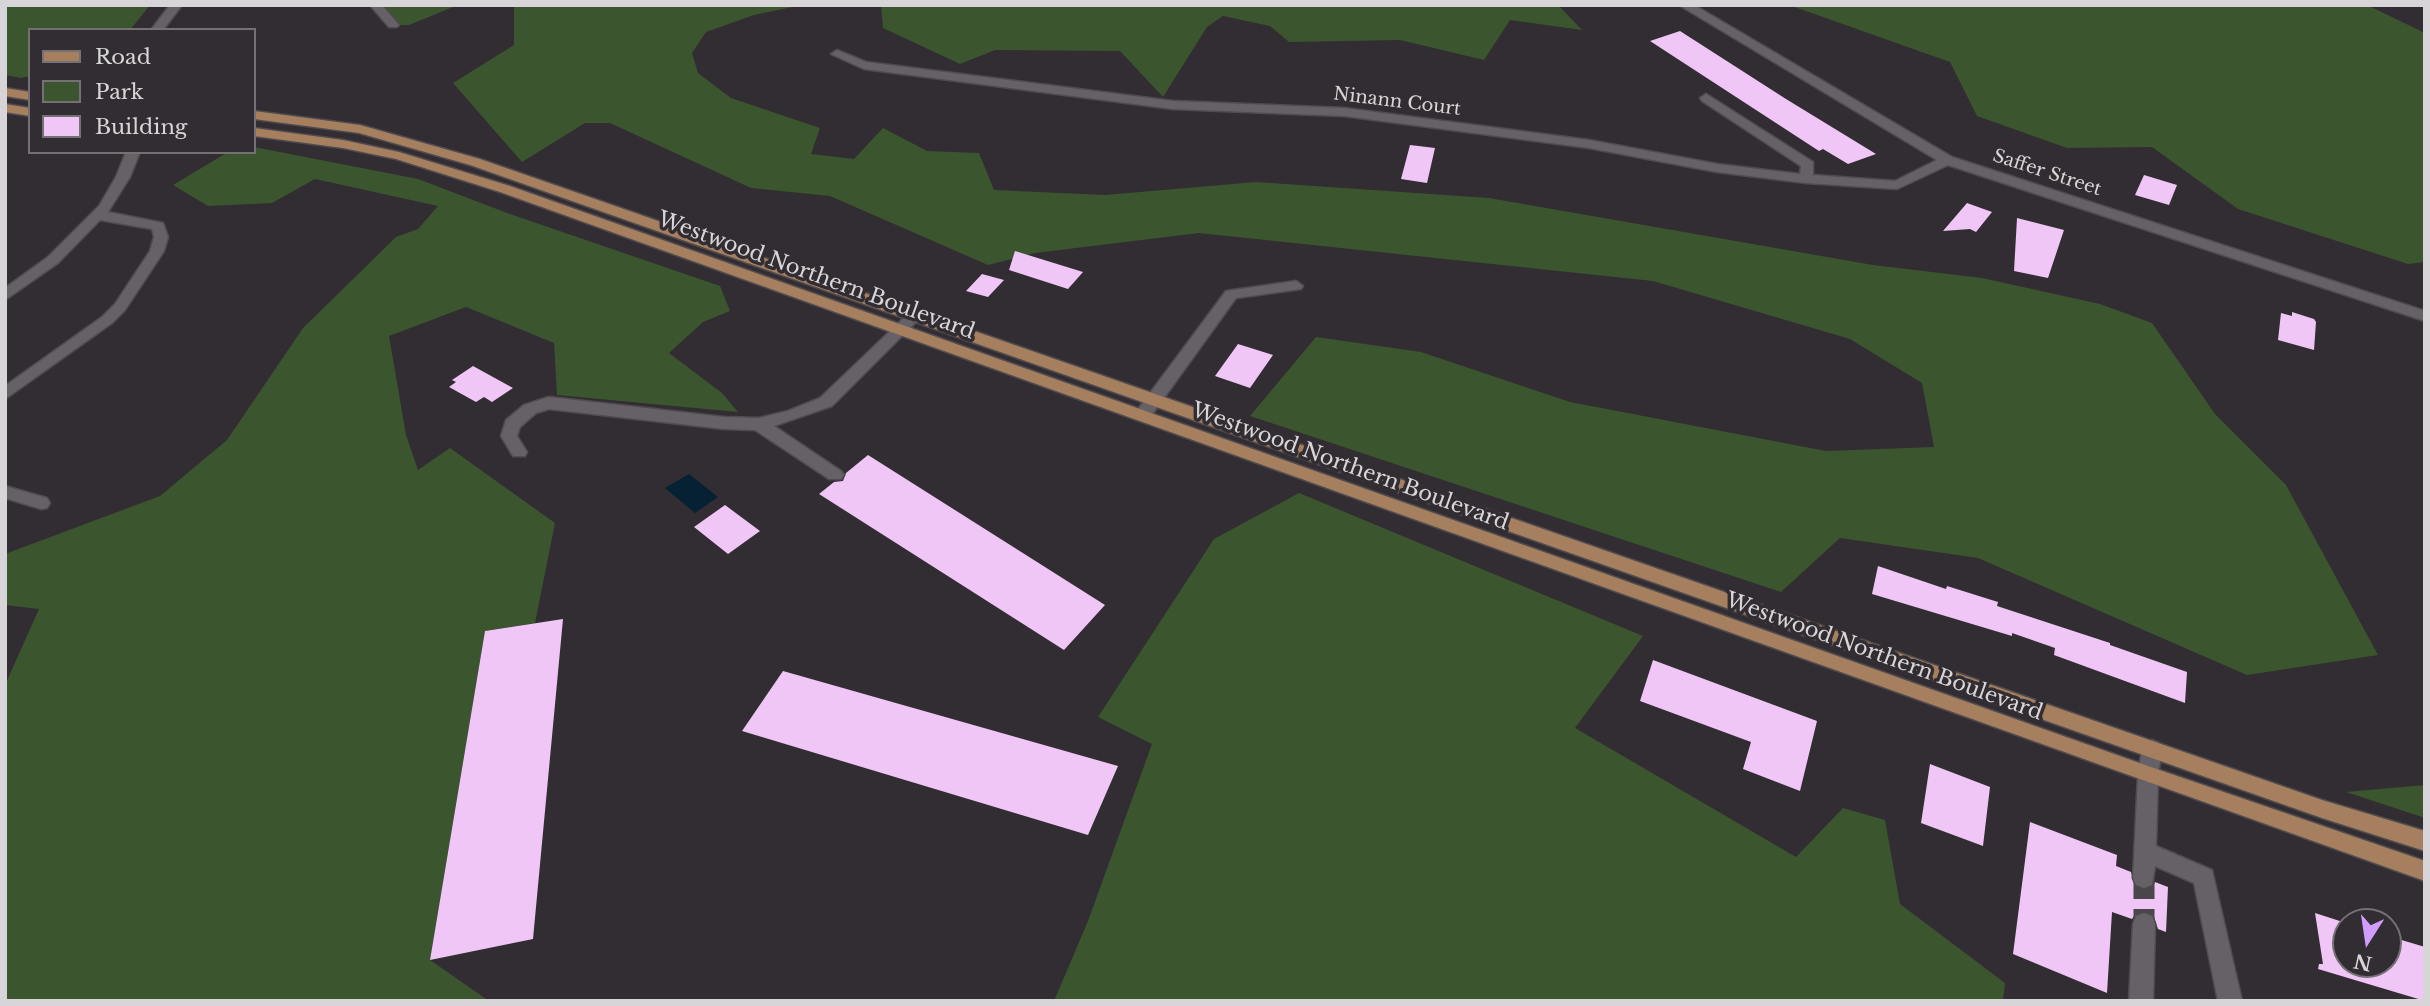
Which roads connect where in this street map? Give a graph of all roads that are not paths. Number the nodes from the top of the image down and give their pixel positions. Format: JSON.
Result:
{"nodes":[{"id":1,"x":176,"y":5,"type":"edge"},
{"id":2,"x":376,"y":5,"type":"edge"},
{"id":3,"x":1685,"y":5,"type":"edge"},
{"id":4,"x":393,"y":25,"type":"dead end"},
{"id":5,"x":159,"y":28,"type":"edge"},
{"id":6,"x":837,"y":54,"type":"dead end"},
{"id":7,"x":5,"y":92,"type":"edge"},
{"id":8,"x":28,"y":96,"type":"edge"},
{"id":9,"x":1706,"y":98,"type":"dead end"},
{"id":10,"x":5,"y":108,"type":"edge"},
{"id":11,"x":28,"y":112,"type":"edge"},
{"id":12,"x":256,"y":115,"type":"edge"},
{"id":13,"x":256,"y":132,"type":"edge"},
{"id":14,"x":132,"y":157,"type":"edge"},
{"id":15,"x":1947,"y":160,"type":"junction"},
{"id":16,"x":1806,"y":179,"type":"junction"},
{"id":17,"x":97,"y":215,"type":"junction"},
{"id":18,"x":1296,"y":286,"type":"dead end"},
{"id":19,"x":5,"y":295,"type":"edge"},
{"id":20,"x":915,"y":315,"type":"junction"},
{"id":21,"x":2425,"y":316,"type":"edge"},
{"id":22,"x":900,"y":330,"type":"junction"},
{"id":23,"x":5,"y":394,"type":"edge"},
{"id":24,"x":1155,"y":398,"type":"junction"},
{"id":25,"x":1142,"y":416,"type":"junction"},
{"id":26,"x":759,"y":424,"type":"junction"},
{"id":27,"x":519,"y":452,"type":"dead end"},
{"id":28,"x":835,"y":475,"type":"dead end"},
{"id":29,"x":5,"y":492,"type":"edge"},
{"id":30,"x":41,"y":503,"type":"dead end"},
{"id":31,"x":2152,"y":750,"type":"junction"},
{"id":32,"x":2148,"y":775,"type":"junction"},
{"id":33,"x":2425,"y":841,"type":"edge"},
{"id":34,"x":2145,"y":851,"type":"junction"},
{"id":35,"x":2425,"y":871,"type":"edge"},
{"id":36,"x":2144,"y":878,"type":"tunnel mouth"},
{"id":37,"x":2144,"y":923,"type":"tunnel mouth"},
{"id":38,"x":2141,"y":1001,"type":"edge"},
{"id":39,"x":2230,"y":1001,"type":"edge"}],
"edges":[{"from":1,"to":5,"type":"street"},
{"from":2,"to":4,"type":"street"},
{"from":3,"to":15,"type":"street","name":"Saffer Street"},
{"from":6,"to":16,"type":"street","name":"Ninann Court"},
{"from":7,"to":8,"type":"main road"},
{"from":9,"to":16,"type":"street"},
{"from":10,"to":11,"type":"main road"},
{"from":12,"to":20,"type":"main road","name":"Westwood Northern Boulevard"},
{"from":13,"to":22,"type":"main road","name":"Westwood Northern Boulevard"},
{"from":14,"to":17,"type":"street"},
{"from":15,"to":16,"type":"street","name":"Ninann Court"},
{"from":15,"to":21,"type":"street","name":"Saffer Street"},
{"from":17,"to":19,"type":"street"},
{"from":17,"to":23,"type":"street"},
{"from":18,"to":24,"type":"street"},
{"from":20,"to":22,"type":"street"},
{"from":20,"to":24,"type":"main road","name":"Westwood Northern Boulevard"},
{"from":22,"to":25,"type":"main road","name":"Westwood Northern Boulevard"},
{"from":22,"to":26,"type":"street"},
{"from":24,"to":25,"type":"street"},
{"from":24,"to":31,"type":"main road","name":"Westwood Northern Boulevard"},
{"from":25,"to":32,"type":"main road","name":"Westwood Northern Boulevard"},
{"from":26,"to":27,"type":"street"},
{"from":26,"to":28,"type":"street"},
{"from":29,"to":30,"type":"street"},
{"from":31,"to":32,"type":"street"},
{"from":31,"to":33,"type":"main road","name":"Westwood Northern Boulevard"},
{"from":32,"to":34,"type":"street"},
{"from":32,"to":35,"type":"main road","name":"Westwood Northern Boulevard"},
{"from":34,"to":36,"type":"street"},
{"from":34,"to":39,"type":"street"},
{"from":37,"to":38,"type":"street"}]}
